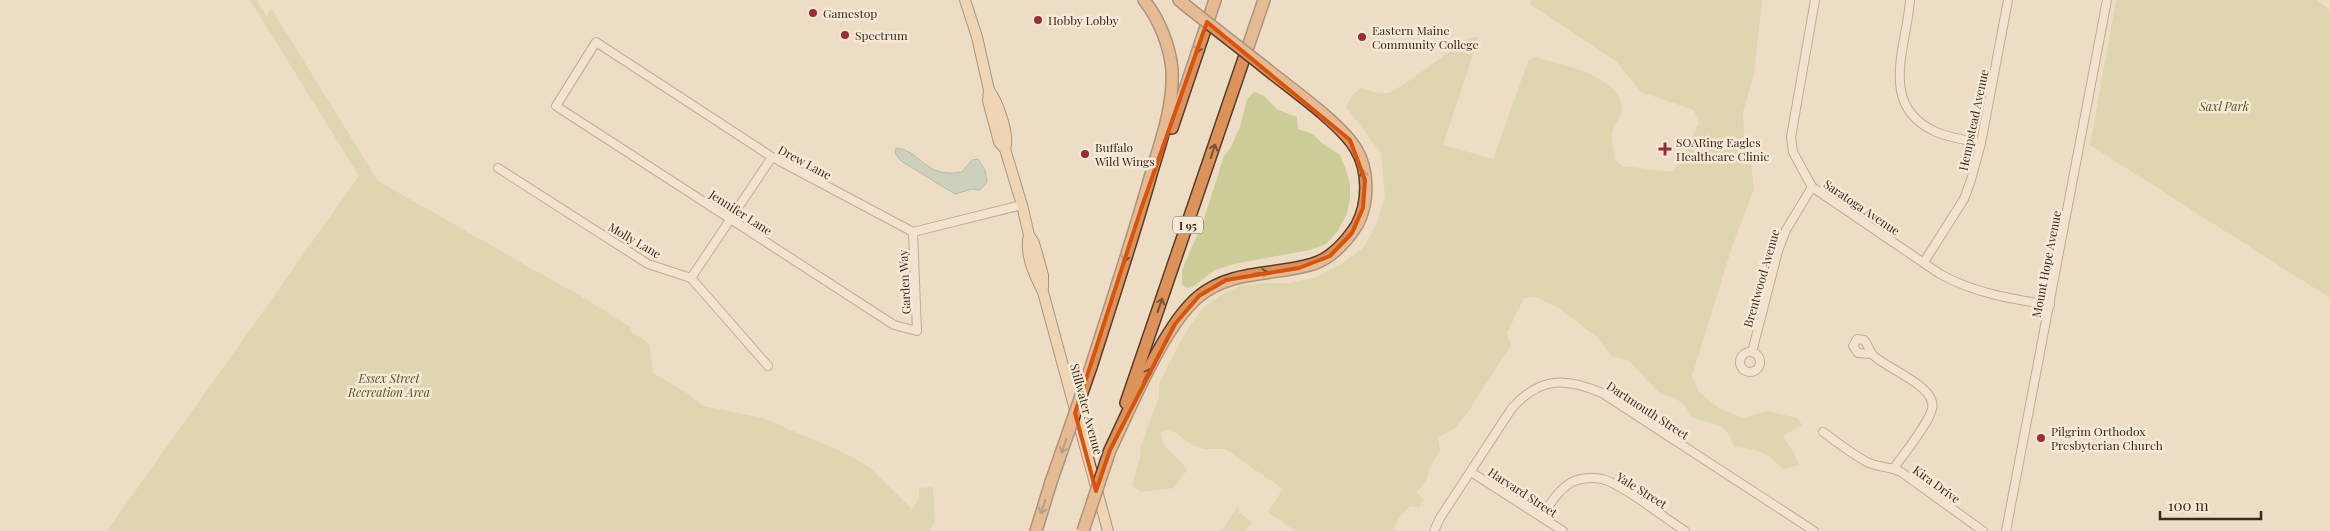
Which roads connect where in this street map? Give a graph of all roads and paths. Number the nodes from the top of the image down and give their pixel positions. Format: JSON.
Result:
{"nodes":[{"id":1,"x":1144,"y":0,"type":"edge"},
{"id":2,"x":1179,"y":0,"type":"edge"},
{"id":3,"x":1215,"y":0,"type":"edge"},
{"id":4,"x":1264,"y":0,"type":"edge"},
{"id":5,"x":1814,"y":0,"type":"edge"},
{"id":6,"x":1910,"y":0,"type":"edge"},
{"id":7,"x":2008,"y":0,"type":"edge"},
{"id":8,"x":2107,"y":0,"type":"edge"},
{"id":9,"x":967,"y":2,"type":"edge"},
{"id":10,"x":556,"y":106,"type":"joint"},
{"id":11,"x":1981,"y":143,"type":"junction"},
{"id":12,"x":772,"y":158,"type":"junction"},
{"id":13,"x":498,"y":168,"type":"dead end"},
{"id":14,"x":1812,"y":187,"type":"junction"},
{"id":15,"x":1022,"y":205,"type":"junction"},
{"id":16,"x":1141,"y":209,"type":"junction"},
{"id":17,"x":730,"y":218,"type":"junction"},
{"id":18,"x":913,"y":232,"type":"junction"},
{"id":19,"x":1924,"y":262,"type":"junction"},
{"id":20,"x":691,"y":278,"type":"junction"},
{"id":21,"x":2050,"y":305,"type":"junction"},
{"id":22,"x":917,"y":331,"type":"joint"},
{"id":23,"x":1752,"y":352,"type":"dead end"},
{"id":24,"x":1872,"y":354,"type":"dead end"},
{"id":25,"x":768,"y":366,"type":"dead end"},
{"id":26,"x":1823,"y":432,"type":"dead end"},
{"id":27,"x":1110,"y":450,"type":"junction"},
{"id":28,"x":1894,"y":468,"type":"junction"},
{"id":29,"x":1471,"y":472,"type":"junction"},
{"id":30,"x":1542,"y":517,"type":"junction"},
{"id":31,"x":1036,"y":531,"type":"edge"},
{"id":32,"x":1083,"y":531,"type":"edge"},
{"id":33,"x":1108,"y":531,"type":"edge"},
{"id":34,"x":1434,"y":531,"type":"edge"},
{"id":35,"x":1563,"y":531,"type":"edge"},
{"id":36,"x":1685,"y":531,"type":"edge"},
{"id":37,"x":1814,"y":531,"type":"edge"},
{"id":38,"x":1983,"y":531,"type":"edge"},
{"id":39,"x":2006,"y":531,"type":"edge"}],
"edges":[{"from":1,"to":16,"type":"highway"},
{"from":27,"to":2,"type":"highway","one_way":true,"bridge":true},
{"from":3,"to":16,"type":"highway","one_way":true},
{"from":27,"to":4,"type":"highway","number":"I 95","one_way":true},
{"from":5,"to":14,"type":"street","name":"Saratoga Avenue"},
{"from":6,"to":11,"type":"street"},
{"from":7,"to":11,"type":"street","name":"Hempstead Avenue"},
{"from":8,"to":21,"type":"street","name":"Mount Hope Avenue"},
{"from":9,"to":15,"type":"main road","name":"Stillwater Avenue"},
{"from":10,"to":12,"type":"street","name":"Drew Lane"},
{"from":10,"to":17,"type":"street","name":"Jennifer Lane"},
{"from":11,"to":19,"type":"street","name":"Hempstead Avenue"},
{"from":12,"to":17,"type":"street"},
{"from":12,"to":18,"type":"street","name":"Drew Lane"},
{"from":13,"to":20,"type":"street","name":"Molly Lane"},
{"from":14,"to":19,"type":"street","name":"Saratoga Avenue"},
{"from":14,"to":23,"type":"street","name":"Brentwood Avenue"},
{"from":15,"to":18,"type":"street"},
{"from":15,"to":33,"type":"main road","name":"Stillwater Avenue"},
{"from":16,"to":31,"type":"highway","one_way":true,"bridge":true},
{"from":17,"to":20,"type":"street"},
{"from":17,"to":22,"type":"street","name":"Jennifer Lane"},
{"from":18,"to":22,"type":"street","name":"Garden Way"},
{"from":19,"to":21,"type":"street","name":"Saratoga Avenue"},
{"from":20,"to":25,"type":"street"},
{"from":21,"to":39,"type":"street","name":"Mount Hope Avenue"},
{"from":24,"to":28,"type":"street"},
{"from":26,"to":28,"type":"street","name":"Kira Drive"},
{"from":27,"to":32,"type":"highway","number":"I 95","bridge":true},
{"from":28,"to":38,"type":"street","name":"Kira Drive"},
{"from":29,"to":30,"type":"street","name":"Harvard Street"},
{"from":29,"to":34,"type":"street","name":"Dartmouth Street"},
{"from":29,"to":37,"type":"street","name":"Dartmouth Street"},
{"from":30,"to":35,"type":"street","name":"Harvard Street"},
{"from":30,"to":36,"type":"street","name":"Yale Street"}]}
